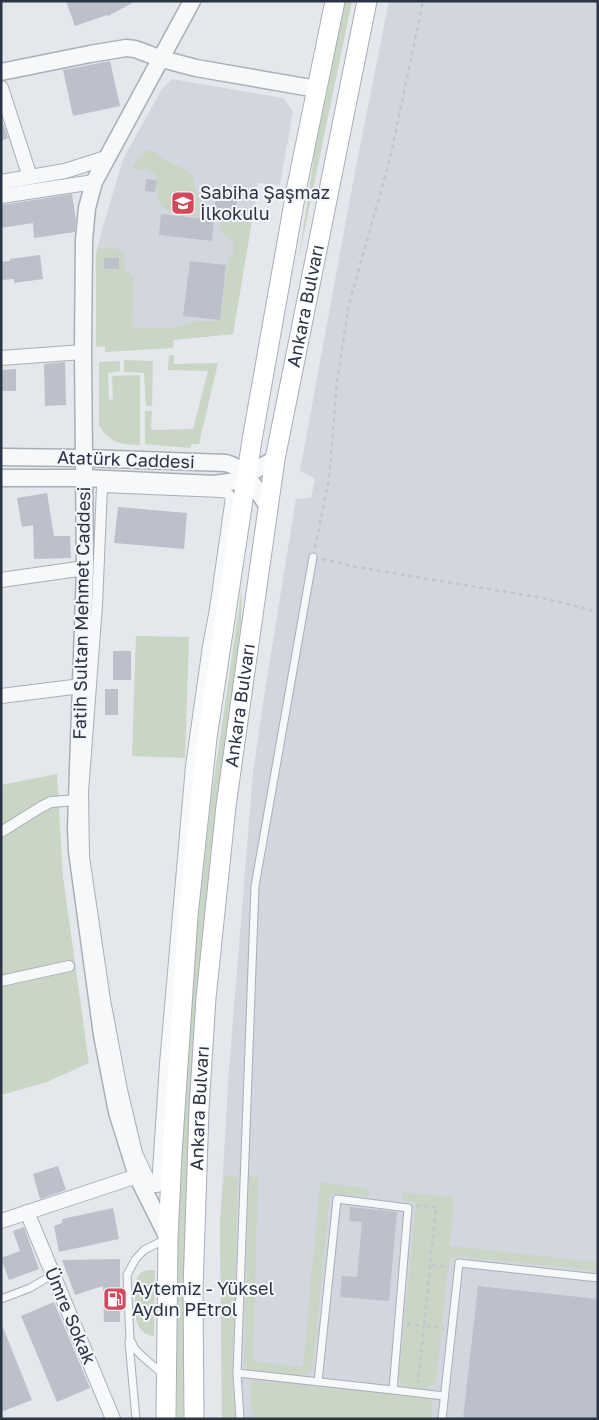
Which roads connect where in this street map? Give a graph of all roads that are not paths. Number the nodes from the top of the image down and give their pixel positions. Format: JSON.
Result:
{"nodes":[{"id":1,"x":192,"y":1,"type":"edge"},
{"id":2,"x":335,"y":1,"type":"edge"},
{"id":3,"x":367,"y":1,"type":"edge"},
{"id":4,"x":162,"y":59,"type":"junction"},
{"id":5,"x":1,"y":72,"type":"edge"},
{"id":6,"x":1,"y":88,"type":"edge"},
{"id":7,"x":317,"y":88,"type":"junction"},
{"id":8,"x":106,"y":158,"type":"junction"},
{"id":9,"x":30,"y":177,"type":"junction"},
{"id":10,"x":1,"y":182,"type":"edge"},
{"id":11,"x":94,"y":182,"type":"junction"},
{"id":12,"x":1,"y":196,"type":"edge"},
{"id":13,"x":83,"y":352,"type":"junction"},
{"id":14,"x":1,"y":358,"type":"edge"},
{"id":15,"x":1,"y":457,"type":"edge"},
{"id":16,"x":85,"y":458,"type":"junction"},
{"id":17,"x":275,"y":459,"type":"junction"},
{"id":18,"x":247,"y":476,"type":"junction"},
{"id":19,"x":1,"y":478,"type":"edge"},
{"id":20,"x":85,"y":478,"type":"junction"},
{"id":21,"x":269,"y":508,"type":"junction"},
{"id":22,"x":313,"y":557,"type":"road end"},
{"id":23,"x":85,"y":568,"type":"junction"},
{"id":24,"x":1,"y":580,"type":"edge"},
{"id":25,"x":97,"y":605,"type":"joint"},
{"id":26,"x":81,"y":686,"type":"junction"},
{"id":27,"x":1,"y":696,"type":"edge"},
{"id":28,"x":77,"y":800,"type":"junction"},
{"id":29,"x":1,"y":832,"type":"edge"},
{"id":30,"x":70,"y":966,"type":"dead end"},
{"id":31,"x":1,"y":981,"type":"edge"},
{"id":32,"x":137,"y":1176,"type":"junction"},
{"id":33,"x":27,"y":1212,"type":"junction"},
{"id":34,"x":1,"y":1221,"type":"edge"},
{"id":35,"x":168,"y":1238,"type":"junction"},
{"id":36,"x":52,"y":1275,"type":"junction"},
{"id":37,"x":598,"y":1278,"type":"edge"},
{"id":38,"x":1,"y":1300,"type":"edge"},
{"id":39,"x":128,"y":1332,"type":"junction"},
{"id":40,"x":238,"y":1373,"type":"junction"},
{"id":41,"x":166,"y":1376,"type":"junction"},
{"id":42,"x":318,"y":1382,"type":"junction"},
{"id":43,"x":393,"y":1390,"type":"junction"},
{"id":44,"x":444,"y":1396,"type":"junction"},
{"id":45,"x":113,"y":1419,"type":"edge"},
{"id":46,"x":136,"y":1419,"type":"edge"},
{"id":47,"x":166,"y":1419,"type":"edge"},
{"id":48,"x":194,"y":1419,"type":"edge"},
{"id":49,"x":240,"y":1419,"type":"edge"},
{"id":50,"x":442,"y":1419,"type":"edge"}],
"edges":[{"from":1,"to":4,"type":"street","name":"Fatih Sultan Mehmet Caddesi"},
{"from":2,"to":7,"type":"main road","name":"Ankara Bulvarı"},
{"from":3,"to":17,"type":"main road","name":"Ankara Bulvarı"},
{"from":4,"to":5,"type":"street"},
{"from":4,"to":7,"type":"street"},
{"from":4,"to":8,"type":"street","name":"Fatih Sultan Mehmet Caddesi"},
{"from":6,"to":9,"type":"street"},
{"from":7,"to":18,"type":"main road","name":"Ankara Bulvarı"},
{"from":8,"to":9,"type":"street"},
{"from":8,"to":11,"type":"street","name":"Fatih Sultan Mehmet Caddesi"},
{"from":9,"to":10,"type":"street"},
{"from":11,"to":12,"type":"street"},
{"from":11,"to":13,"type":"street","name":"Fatih Sultan Mehmet Caddesi"},
{"from":13,"to":14,"type":"street"},
{"from":13,"to":16,"type":"street","name":"Fatih Sultan Mehmet Caddesi"},
{"from":15,"to":16,"type":"street","name":"Atatürk Caddesi"},
{"from":16,"to":18,"type":"street","name":"Atatürk Caddesi"},
{"from":16,"to":20,"type":"street","name":"Fatih Sultan Mehmet Caddesi"},
{"from":17,"to":18,"type":"street","name":"Atatürk Caddesi"},
{"from":17,"to":21,"type":"main road","name":"Ankara Bulvarı"},
{"from":18,"to":20,"type":"street","name":"Atatürk Caddesi"},
{"from":18,"to":21,"type":"street","name":"Atatürk Caddesi"},
{"from":18,"to":35,"type":"main road","name":"Ankara Bulvarı"},
{"from":19,"to":20,"type":"street","name":"Atatürk Caddesi"},
{"from":20,"to":23,"type":"street","name":"Fatih Sultan Mehmet Caddesi"},
{"from":21,"to":48,"type":"main road","name":"Ankara Bulvarı"},
{"from":22,"to":40,"type":"lane"},
{"from":23,"to":24,"type":"street"},
{"from":23,"to":26,"type":"street","name":"Fatih Sultan Mehmet Caddesi"},
{"from":25,"to":25,"type":"street"},
{"from":26,"to":27,"type":"street"},
{"from":26,"to":28,"type":"street","name":"Fatih Sultan Mehmet Caddesi"},
{"from":28,"to":29,"type":"street"},
{"from":28,"to":32,"type":"street","name":"Fatih Sultan Mehmet Caddesi"},
{"from":30,"to":31,"type":"street"},
{"from":32,"to":33,"type":"street"},
{"from":32,"to":35,"type":"street","name":"Fatih Sultan Mehmet Caddesi"},
{"from":33,"to":34,"type":"street"},
{"from":33,"to":36,"type":"street","name":"Ümre Sokak"},
{"from":35,"to":39,"type":"lane"},
{"from":35,"to":41,"type":"main road","name":"Ankara Bulvarı"},
{"from":36,"to":38,"type":"lane"},
{"from":36,"to":45,"type":"street","name":"Ümre Sokak"},
{"from":37,"to":44,"type":"lane"},
{"from":39,"to":41,"type":"lane"},
{"from":39,"to":46,"type":"lane"},
{"from":40,"to":42,"type":"lane"},
{"from":40,"to":49,"type":"lane"},
{"from":41,"to":47,"type":"main road","name":"Ankara Bulvarı"},
{"from":42,"to":43,"type":"lane"},
{"from":42,"to":43,"type":"lane"},
{"from":43,"to":44,"type":"lane"},
{"from":44,"to":50,"type":"lane"}]}
